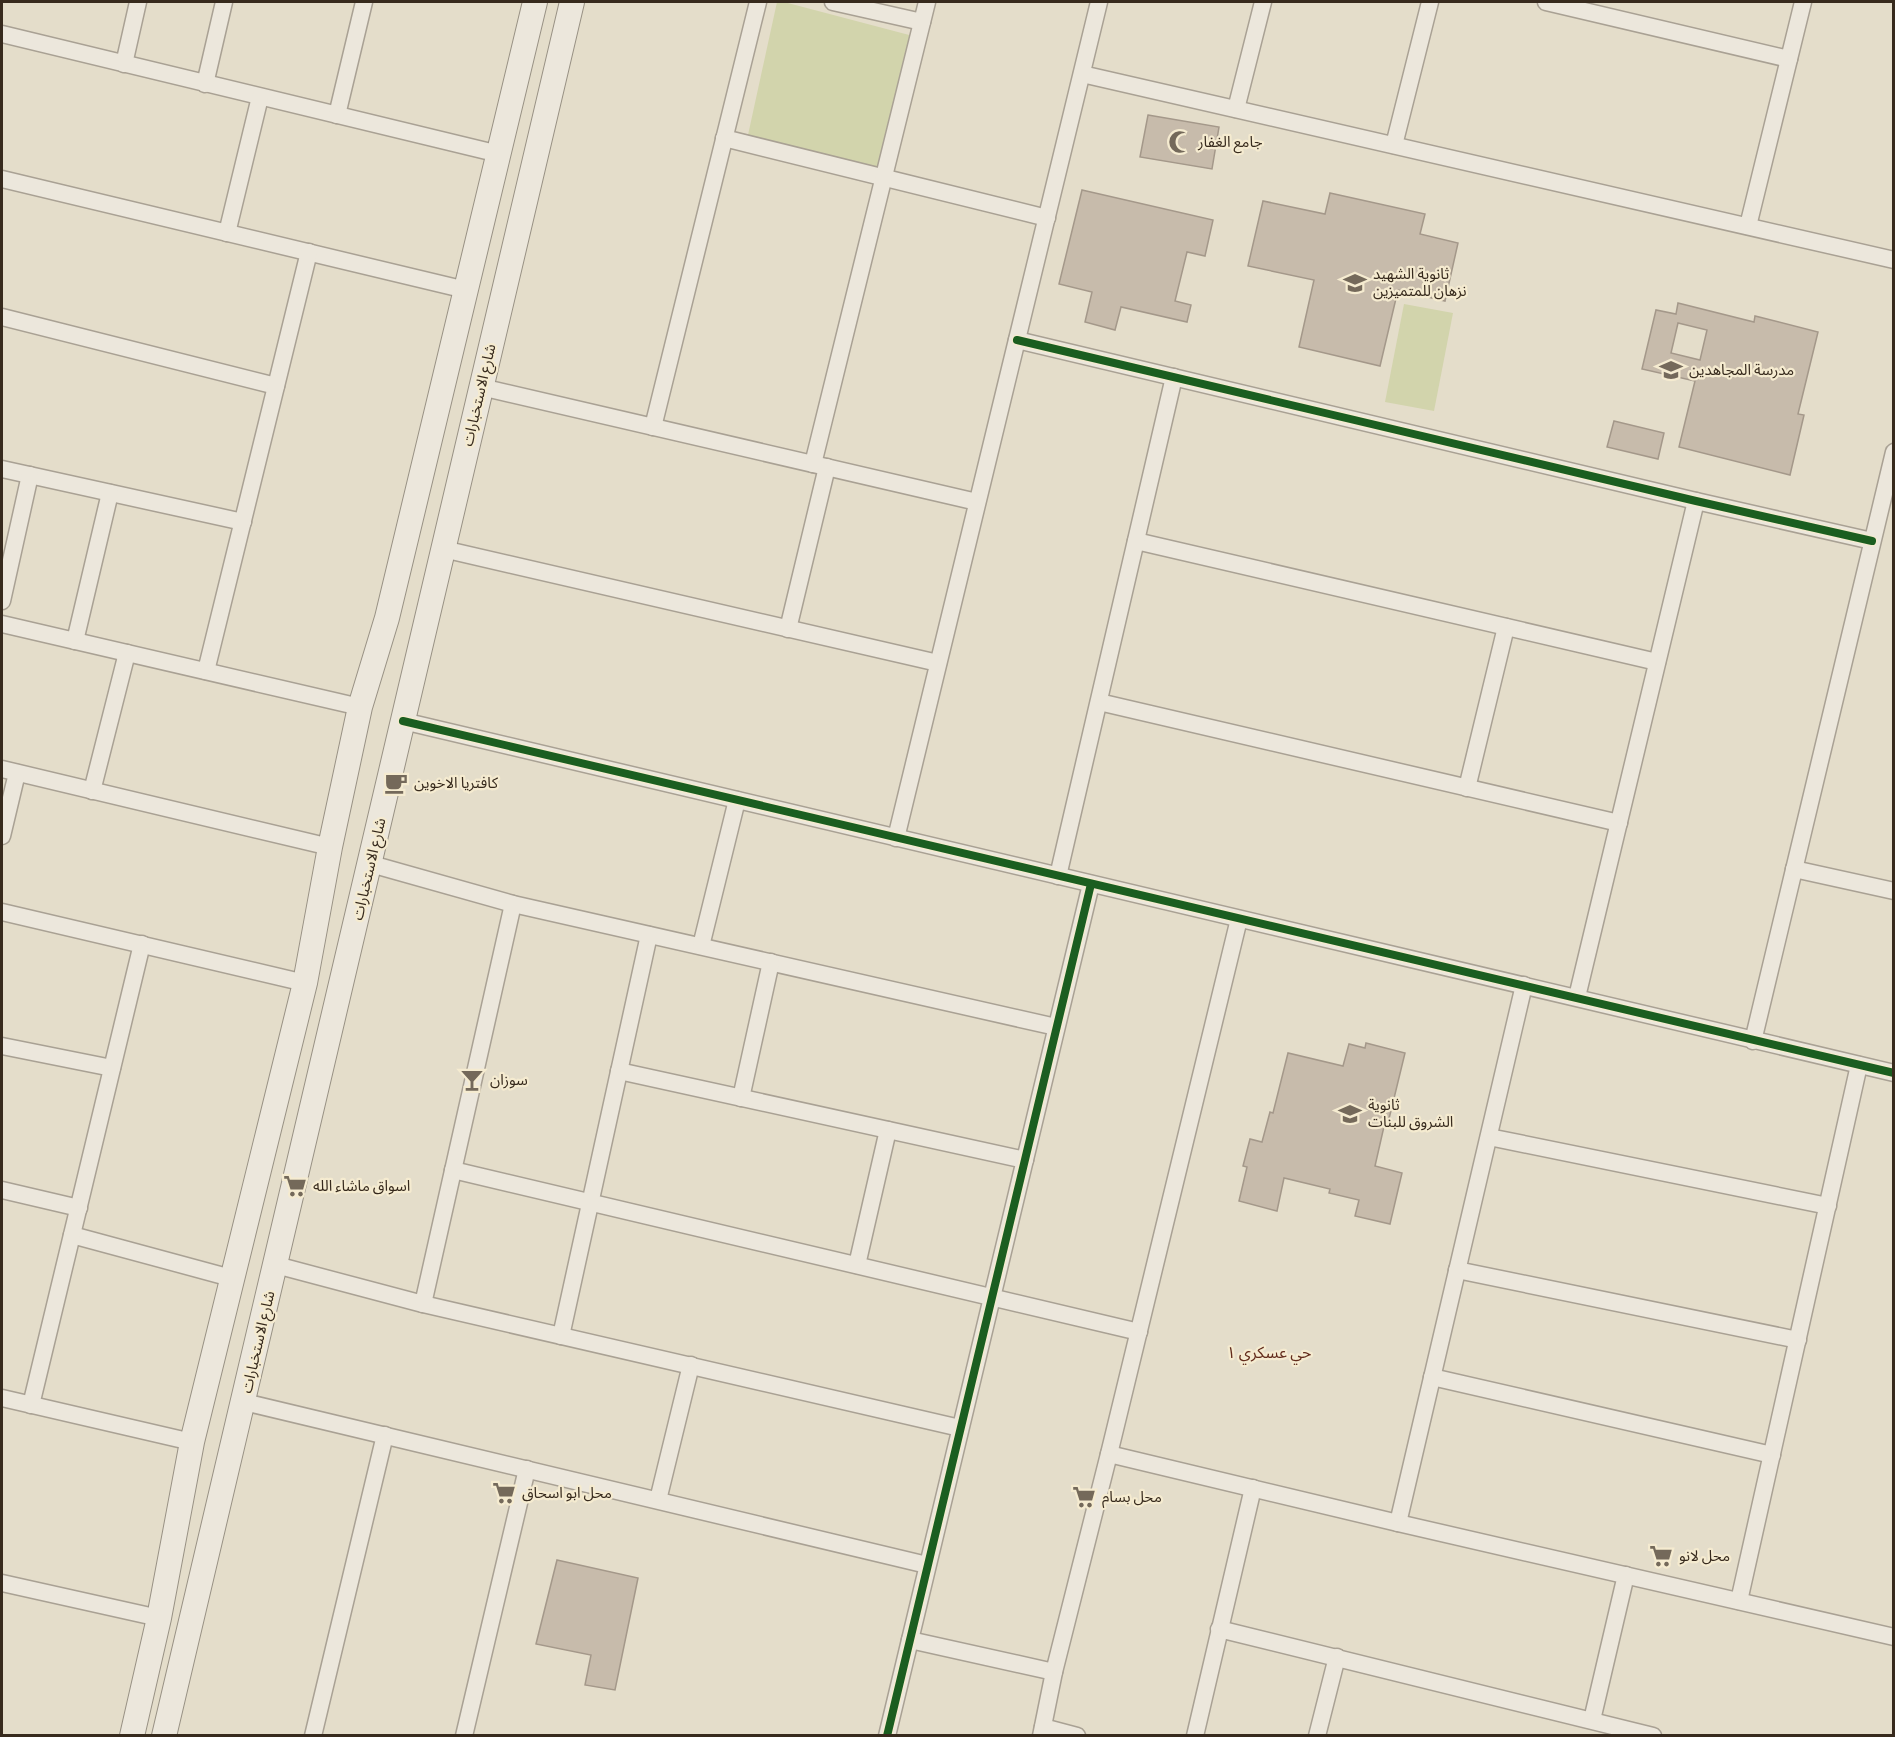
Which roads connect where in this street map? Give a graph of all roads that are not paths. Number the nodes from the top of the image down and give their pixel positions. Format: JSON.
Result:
{"nodes":[{"id":1,"x":138,"y":2,"type":"edge"},
{"id":2,"x":224,"y":2,"type":"edge"},
{"id":3,"x":364,"y":2,"type":"edge"},
{"id":4,"x":535,"y":2,"type":"edge"},
{"id":5,"x":572,"y":2,"type":"edge"},
{"id":6,"x":758,"y":2,"type":"edge"},
{"id":7,"x":833,"y":2,"type":"edge"},
{"id":8,"x":927,"y":2,"type":"edge"},
{"id":9,"x":1099,"y":2,"type":"edge"},
{"id":10,"x":1263,"y":2,"type":"edge"},
{"id":11,"x":1430,"y":2,"type":"edge"},
{"id":12,"x":1546,"y":2,"type":"edge"},
{"id":13,"x":1803,"y":2,"type":"edge"},
{"id":14,"x":922,"y":22,"type":"junction"},
{"id":15,"x":2,"y":34,"type":"edge"},
{"id":16,"x":1789,"y":59,"type":"junction"},
{"id":17,"x":124,"y":64,"type":"junction"},
{"id":18,"x":1082,"y":74,"type":"junction"},
{"id":19,"x":205,"y":84,"type":"junction"},
{"id":20,"x":260,"y":97,"type":"junction"},
{"id":21,"x":1236,"y":109,"type":"junction"},
{"id":22,"x":337,"y":115,"type":"junction"},
{"id":23,"x":724,"y":138,"type":"junction"},
{"id":24,"x":1394,"y":145,"type":"junction"},
{"id":25,"x":499,"y":154,"type":"junction"},
{"id":26,"x":883,"y":177,"type":"junction"},
{"id":27,"x":2,"y":178,"type":"edge"},
{"id":28,"x":1047,"y":218,"type":"junction"},
{"id":29,"x":1749,"y":226,"type":"junction"},
{"id":30,"x":227,"y":233,"type":"junction"},
{"id":31,"x":309,"y":252,"type":"junction"},
{"id":32,"x":1893,"y":260,"type":"edge"},
{"id":33,"x":466,"y":290,"type":"junction"},
{"id":34,"x":2,"y":317,"type":"edge"},
{"id":35,"x":1017,"y":340,"type":"junction"},
{"id":36,"x":1174,"y":377,"type":"junction"},
{"id":37,"x":276,"y":386,"type":"junction"},
{"id":38,"x":481,"y":387,"type":"junction"},
{"id":39,"x":653,"y":427,"type":"junction"},
{"id":40,"x":1893,"y":452,"type":"edge"},
{"id":41,"x":820,"y":465,"type":"junction"},
{"id":42,"x":2,"y":469,"type":"edge"},
{"id":43,"x":30,"y":476,"type":"junction"},
{"id":44,"x":110,"y":493,"type":"junction"},
{"id":45,"x":1696,"y":501,"type":"junction"},
{"id":46,"x":977,"y":502,"type":"junction"},
{"id":47,"x":243,"y":522,"type":"junction"},
{"id":48,"x":1136,"y":541,"type":"junction"},
{"id":49,"x":1872,"y":541,"type":"junction"},
{"id":50,"x":443,"y":549,"type":"junction"},
{"id":51,"x":2,"y":602,"type":"edge"},
{"id":52,"x":387,"y":618,"type":"junction"},
{"id":53,"x":2,"y":624,"type":"edge"},
{"id":54,"x":424,"y":626,"type":"junction"},
{"id":55,"x":1506,"y":627,"type":"junction"},
{"id":56,"x":788,"y":629,"type":"junction"},
{"id":57,"x":75,"y":641,"type":"junction"},
{"id":58,"x":127,"y":653,"type":"junction"},
{"id":59,"x":1657,"y":662,"type":"junction"},
{"id":60,"x":938,"y":663,"type":"junction"},
{"id":61,"x":206,"y":671,"type":"junction"},
{"id":62,"x":1099,"y":702,"type":"junction"},
{"id":63,"x":360,"y":707,"type":"junction"},
{"id":64,"x":403,"y":721,"type":"junction"},
{"id":65,"x":9,"y":771,"type":"edge"},
{"id":66,"x":1467,"y":788,"type":"junction"},
{"id":67,"x":92,"y":790,"type":"junction"},
{"id":68,"x":737,"y":800,"type":"junction"},
{"id":69,"x":1619,"y":823,"type":"junction"},
{"id":70,"x":2,"y":836,"type":"edge"},
{"id":71,"x":896,"y":837,"type":"junction"},
{"id":72,"x":330,"y":847,"type":"junction"},
{"id":73,"x":371,"y":864,"type":"junction"},
{"id":74,"x":1794,"y":868,"type":"junction"},
{"id":75,"x":1058,"y":876,"type":"junction"},
{"id":76,"x":1091,"y":884,"type":"junction"},
{"id":77,"x":1893,"y":891,"type":"edge"},
{"id":78,"x":513,"y":904,"type":"junction"},
{"id":79,"x":2,"y":912,"type":"edge"},
{"id":80,"x":1239,"y":919,"type":"junction"},
{"id":81,"x":649,"y":934,"type":"junction"},
{"id":82,"x":142,"y":944,"type":"junction"},
{"id":83,"x":700,"y":946,"type":"junction"},
{"id":84,"x":771,"y":962,"type":"junction"},
{"id":85,"x":305,"y":983,"type":"junction"},
{"id":86,"x":1524,"y":985,"type":"junction"},
{"id":87,"x":1577,"y":997,"type":"junction"},
{"id":88,"x":1056,"y":1027,"type":"junction"},
{"id":89,"x":1753,"y":1041,"type":"junction"},
{"id":90,"x":2,"y":1046,"type":"edge"},
{"id":91,"x":1859,"y":1065,"type":"junction"},
{"id":92,"x":112,"y":1068,"type":"junction"},
{"id":93,"x":619,"y":1071,"type":"junction"},
{"id":94,"x":1893,"y":1074,"type":"edge"},
{"id":95,"x":741,"y":1098,"type":"junction"},
{"id":96,"x":888,"y":1130,"type":"junction"},
{"id":97,"x":1489,"y":1137,"type":"junction"},
{"id":98,"x":1024,"y":1160,"type":"junction"},
{"id":99,"x":453,"y":1170,"type":"junction"},
{"id":100,"x":2,"y":1190,"type":"edge"},
{"id":101,"x":590,"y":1202,"type":"junction"},
{"id":102,"x":1828,"y":1206,"type":"junction"},
{"id":103,"x":79,"y":1208,"type":"junction"},
{"id":104,"x":72,"y":1235,"type":"junction"},
{"id":105,"x":276,"y":1265,"type":"junction"},
{"id":106,"x":857,"y":1265,"type":"junction"},
{"id":107,"x":1457,"y":1270,"type":"junction"},
{"id":108,"x":231,"y":1278,"type":"junction"},
{"id":109,"x":992,"y":1297,"type":"junction"},
{"id":110,"x":423,"y":1304,"type":"junction"},
{"id":111,"x":1139,"y":1332,"type":"junction"},
{"id":112,"x":561,"y":1336,"type":"junction"},
{"id":113,"x":1798,"y":1340,"type":"junction"},
{"id":114,"x":691,"y":1365,"type":"junction"},
{"id":115,"x":1432,"y":1377,"type":"junction"},
{"id":116,"x":2,"y":1398,"type":"edge"},
{"id":117,"x":244,"y":1402,"type":"junction"},
{"id":118,"x":31,"y":1405,"type":"junction"},
{"id":119,"x":960,"y":1428,"type":"junction"},
{"id":120,"x":386,"y":1435,"type":"junction"},
{"id":121,"x":192,"y":1442,"type":"junction"},
{"id":122,"x":1109,"y":1454,"type":"junction"},
{"id":123,"x":1772,"y":1455,"type":"junction"},
{"id":124,"x":527,"y":1469,"type":"junction"},
{"id":125,"x":1253,"y":1488,"type":"junction"},
{"id":126,"x":658,"y":1500,"type":"junction"},
{"id":127,"x":1398,"y":1523,"type":"junction"},
{"id":128,"x":927,"y":1565,"type":"junction"},
{"id":129,"x":1626,"y":1575,"type":"junction"},
{"id":130,"x":2,"y":1583,"type":"edge"},
{"id":131,"x":1739,"y":1601,"type":"junction"},
{"id":132,"x":159,"y":1618,"type":"junction"},
{"id":133,"x":1219,"y":1629,"type":"junction"},
{"id":134,"x":1893,"y":1637,"type":"edge"},
{"id":135,"x":910,"y":1640,"type":"junction"},
{"id":136,"x":1337,"y":1657,"type":"junction"},
{"id":137,"x":1054,"y":1671,"type":"junction"},
{"id":138,"x":1592,"y":1720,"type":"junction"},
{"id":139,"x":1042,"y":1731,"type":"edge"},
{"id":140,"x":132,"y":1736,"type":"edge"},
{"id":141,"x":164,"y":1736,"type":"edge"},
{"id":142,"x":313,"y":1736,"type":"edge"},
{"id":143,"x":464,"y":1736,"type":"edge"},
{"id":144,"x":887,"y":1736,"type":"edge"},
{"id":145,"x":1077,"y":1736,"type":"edge"},
{"id":146,"x":1195,"y":1736,"type":"edge"},
{"id":147,"x":1317,"y":1736,"type":"edge"},
{"id":148,"x":1653,"y":1736,"type":"edge"}],
"edges":[{"from":1,"to":17,"type":"street"},
{"from":2,"to":19,"type":"street"},
{"from":3,"to":22,"type":"street"},
{"from":4,"to":25,"type":"main road"},
{"from":5,"to":38,"type":"main road","name":"شارع الاستخبارات"},
{"from":6,"to":23,"type":"street"},
{"from":7,"to":14,"type":"street"},
{"from":8,"to":14,"type":"street"},
{"from":9,"to":18,"type":"street"},
{"from":10,"to":21,"type":"street"},
{"from":11,"to":24,"type":"street"},
{"from":12,"to":16,"type":"street"},
{"from":13,"to":16,"type":"street"},
{"from":14,"to":26,"type":"street"},
{"from":15,"to":17,"type":"street"},
{"from":16,"to":29,"type":"street"},
{"from":17,"to":19,"type":"street"},
{"from":18,"to":21,"type":"street"},
{"from":18,"to":28,"type":"street"},
{"from":19,"to":20,"type":"street"},
{"from":20,"to":22,"type":"street"},
{"from":20,"to":30,"type":"street"},
{"from":21,"to":24,"type":"street"},
{"from":22,"to":25,"type":"street"},
{"from":23,"to":26,"type":"street"},
{"from":23,"to":39,"type":"street"},
{"from":24,"to":29,"type":"street"},
{"from":25,"to":33,"type":"main road"},
{"from":26,"to":28,"type":"street"},
{"from":26,"to":41,"type":"street"},
{"from":27,"to":30,"type":"street"},
{"from":28,"to":35,"type":"street"},
{"from":29,"to":32,"type":"street"},
{"from":30,"to":31,"type":"street"},
{"from":31,"to":33,"type":"street"},
{"from":31,"to":37,"type":"street"},
{"from":33,"to":52,"type":"main road"},
{"from":34,"to":37,"type":"street"},
{"from":35,"to":36,"type":"street"},
{"from":35,"to":46,"type":"street"},
{"from":36,"to":45,"type":"street"},
{"from":36,"to":48,"type":"street"},
{"from":37,"to":47,"type":"street"},
{"from":38,"to":39,"type":"street"},
{"from":38,"to":50,"type":"main road","name":"شارع الاستخبارات"},
{"from":39,"to":41,"type":"street"},
{"from":40,"to":49,"type":"street"},
{"from":41,"to":46,"type":"street"},
{"from":41,"to":56,"type":"street"},
{"from":42,"to":43,"type":"street"},
{"from":43,"to":44,"type":"street"},
{"from":43,"to":51,"type":"street"},
{"from":44,"to":47,"type":"street"},
{"from":44,"to":57,"type":"street"},
{"from":45,"to":49,"type":"street"},
{"from":45,"to":59,"type":"street"},
{"from":46,"to":60,"type":"street"},
{"from":47,"to":61,"type":"street"},
{"from":48,"to":55,"type":"street"},
{"from":48,"to":62,"type":"street"},
{"from":49,"to":74,"type":"street"},
{"from":50,"to":54,"type":"main road","name":"شارع الاستخبارات"},
{"from":50,"to":56,"type":"street"},
{"from":52,"to":54,"type":"main road"},
{"from":52,"to":63,"type":"main road"},
{"from":53,"to":57,"type":"street"},
{"from":54,"to":64,"type":"main road","name":"شارع الاستخبارات"},
{"from":55,"to":59,"type":"street"},
{"from":55,"to":66,"type":"street"},
{"from":56,"to":60,"type":"street"},
{"from":57,"to":58,"type":"street"},
{"from":58,"to":61,"type":"street"},
{"from":58,"to":67,"type":"street"},
{"from":59,"to":69,"type":"street"},
{"from":60,"to":71,"type":"street"},
{"from":61,"to":63,"type":"street"},
{"from":62,"to":66,"type":"street"},
{"from":62,"to":75,"type":"street"},
{"from":63,"to":72,"type":"main road"},
{"from":64,"to":68,"type":"street"},
{"from":64,"to":73,"type":"main road","name":"شارع الاستخبارات"},
{"from":65,"to":67,"type":"street"},
{"from":65,"to":70,"type":"street"},
{"from":66,"to":69,"type":"street"},
{"from":67,"to":72,"type":"street"},
{"from":68,"to":71,"type":"street"},
{"from":68,"to":83,"type":"street"},
{"from":69,"to":87,"type":"street"},
{"from":71,"to":75,"type":"street"},
{"from":72,"to":85,"type":"main road"},
{"from":73,"to":78,"type":"street"},
{"from":73,"to":105,"type":"main road","name":"شارع الاستخبارات"},
{"from":74,"to":77,"type":"street"},
{"from":74,"to":89,"type":"street"},
{"from":75,"to":76,"type":"street"},
{"from":76,"to":80,"type":"street"},
{"from":76,"to":88,"type":"street"},
{"from":78,"to":81,"type":"street"},
{"from":78,"to":99,"type":"street"},
{"from":79,"to":82,"type":"street"},
{"from":80,"to":86,"type":"street"},
{"from":80,"to":111,"type":"street"},
{"from":81,"to":83,"type":"street"},
{"from":81,"to":93,"type":"street"},
{"from":82,"to":85,"type":"street"},
{"from":82,"to":92,"type":"street"},
{"from":83,"to":84,"type":"street"},
{"from":84,"to":88,"type":"street"},
{"from":84,"to":95,"type":"street"},
{"from":85,"to":108,"type":"main road"},
{"from":86,"to":87,"type":"street"},
{"from":86,"to":97,"type":"street"},
{"from":87,"to":89,"type":"street"},
{"from":88,"to":98,"type":"street"},
{"from":89,"to":91,"type":"street"},
{"from":90,"to":92,"type":"street"},
{"from":91,"to":94,"type":"street"},
{"from":91,"to":102,"type":"street"},
{"from":92,"to":103,"type":"street"},
{"from":93,"to":95,"type":"street"},
{"from":93,"to":101,"type":"street"},
{"from":95,"to":96,"type":"street"},
{"from":96,"to":98,"type":"street"},
{"from":96,"to":106,"type":"street"},
{"from":97,"to":102,"type":"street"},
{"from":97,"to":107,"type":"street"},
{"from":98,"to":109,"type":"street"},
{"from":99,"to":101,"type":"street"},
{"from":99,"to":110,"type":"street"},
{"from":100,"to":103,"type":"street"},
{"from":101,"to":106,"type":"street"},
{"from":101,"to":112,"type":"street"},
{"from":102,"to":113,"type":"street"},
{"from":103,"to":104,"type":"street"},
{"from":104,"to":108,"type":"street"},
{"from":104,"to":118,"type":"street"},
{"from":105,"to":110,"type":"street"},
{"from":105,"to":117,"type":"main road","name":"شارع الاستخبارات"},
{"from":106,"to":109,"type":"street"},
{"from":107,"to":113,"type":"street"},
{"from":107,"to":115,"type":"street"},
{"from":108,"to":121,"type":"main road"},
{"from":109,"to":111,"type":"street"},
{"from":109,"to":119,"type":"street"},
{"from":110,"to":112,"type":"street"},
{"from":111,"to":122,"type":"street"},
{"from":112,"to":114,"type":"street"},
{"from":113,"to":123,"type":"street"},
{"from":114,"to":119,"type":"street"},
{"from":114,"to":126,"type":"street"},
{"from":115,"to":123,"type":"street"},
{"from":115,"to":127,"type":"street"},
{"from":116,"to":118,"type":"street"},
{"from":117,"to":120,"type":"street"},
{"from":117,"to":141,"type":"main road","name":"شارع الاستخبارات"},
{"from":118,"to":121,"type":"street"},
{"from":119,"to":128,"type":"street"},
{"from":120,"to":124,"type":"street"},
{"from":120,"to":142,"type":"street"},
{"from":121,"to":132,"type":"main road"},
{"from":122,"to":125,"type":"street"},
{"from":122,"to":137,"type":"street"},
{"from":123,"to":131,"type":"street"},
{"from":124,"to":126,"type":"street"},
{"from":124,"to":143,"type":"street"},
{"from":125,"to":127,"type":"street"},
{"from":125,"to":133,"type":"street"},
{"from":126,"to":128,"type":"street"},
{"from":127,"to":129,"type":"street"},
{"from":128,"to":135,"type":"street"},
{"from":129,"to":131,"type":"street"},
{"from":129,"to":138,"type":"street"},
{"from":130,"to":132,"type":"street"},
{"from":131,"to":134,"type":"street"},
{"from":132,"to":140,"type":"main road"},
{"from":133,"to":136,"type":"street"},
{"from":133,"to":146,"type":"street"},
{"from":135,"to":137,"type":"street"},
{"from":135,"to":144,"type":"street"},
{"from":136,"to":138,"type":"street"},
{"from":136,"to":147,"type":"street"},
{"from":137,"to":139,"type":"street"},
{"from":138,"to":148,"type":"street"},
{"from":139,"to":145,"type":"street"}]}
